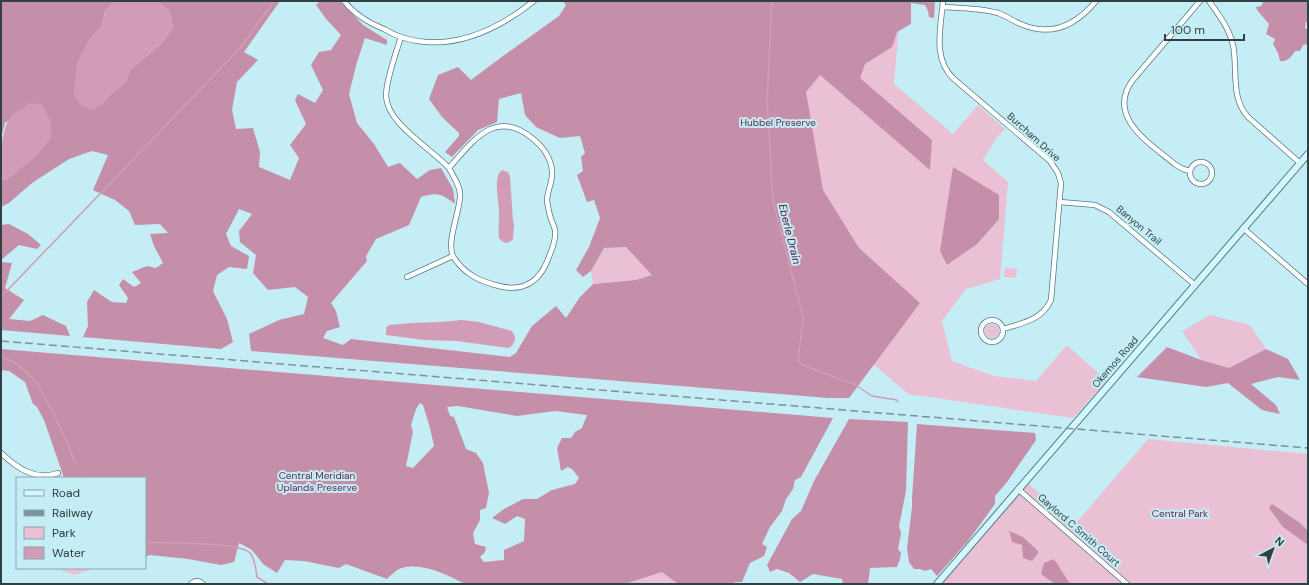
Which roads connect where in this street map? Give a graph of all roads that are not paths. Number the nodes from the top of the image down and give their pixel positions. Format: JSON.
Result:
{"nodes":[{"id":1,"x":534,"y":1,"type":"edge"},
{"id":2,"x":943,"y":1,"type":"edge"},
{"id":3,"x":1096,"y":1,"type":"edge"},
{"id":4,"x":1200,"y":1,"type":"edge"},
{"id":5,"x":1209,"y":1,"type":"edge"},
{"id":6,"x":346,"y":2,"type":"edge"},
{"id":7,"x":943,"y":7,"type":"junction"},
{"id":8,"x":401,"y":37,"type":"junction"},
{"id":9,"x":1308,"y":154,"type":"edge"},
{"id":10,"x":1300,"y":163,"type":"junction"},
{"id":11,"x":449,"y":168,"type":"junction"},
{"id":12,"x":1190,"y":171,"type":"junction"},
{"id":13,"x":1060,"y":202,"type":"junction"},
{"id":14,"x":1244,"y":228,"type":"junction"},
{"id":15,"x":453,"y":256,"type":"junction"},
{"id":16,"x":408,"y":277,"type":"dead end"},
{"id":17,"x":1308,"y":284,"type":"edge"},
{"id":18,"x":1195,"y":285,"type":"junction"},
{"id":19,"x":1003,"y":329,"type":"junction"},
{"id":20,"x":1,"y":453,"type":"edge"},
{"id":21,"x":58,"y":473,"type":"dead end"},
{"id":22,"x":1018,"y":490,"type":"junction"},
{"id":23,"x":191,"y":584,"type":"edge"},
{"id":24,"x":203,"y":584,"type":"edge"},
{"id":25,"x":937,"y":584,"type":"edge"},
{"id":26,"x":1127,"y":584,"type":"edge"}],
"edges":[{"from":1,"to":8,"type":"street"},
{"from":2,"to":7,"type":"street","name":"Burcham Drive"},
{"from":3,"to":7,"type":"street"},
{"from":4,"to":12,"type":"street"},
{"from":5,"to":10,"type":"street"},
{"from":6,"to":8,"type":"street"},
{"from":7,"to":13,"type":"street","name":"Burcham Drive"},
{"from":8,"to":11,"type":"street"},
{"from":9,"to":10,"type":"street","name":"Okemos Road"},
{"from":10,"to":14,"type":"street","name":"Okemos Road"},
{"from":11,"to":15,"type":"street"},
{"from":11,"to":15,"type":"street"},
{"from":12,"to":12,"type":"street"},
{"from":13,"to":18,"type":"street","name":"Banyon Trail"},
{"from":13,"to":19,"type":"street","name":"Burcham Drive"},
{"from":14,"to":17,"type":"street"},
{"from":14,"to":18,"type":"street","name":"Okemos Road"},
{"from":15,"to":16,"type":"street"},
{"from":18,"to":22,"type":"street","name":"Okemos Road"},
{"from":19,"to":19,"type":"street","name":"Burcham Drive"},
{"from":20,"to":21,"type":"street"},
{"from":22,"to":25,"type":"street","name":"Okemos Road"},
{"from":22,"to":26,"type":"street","name":"Gaylord C Smith Court"},
{"from":23,"to":24,"type":"street"}]}
